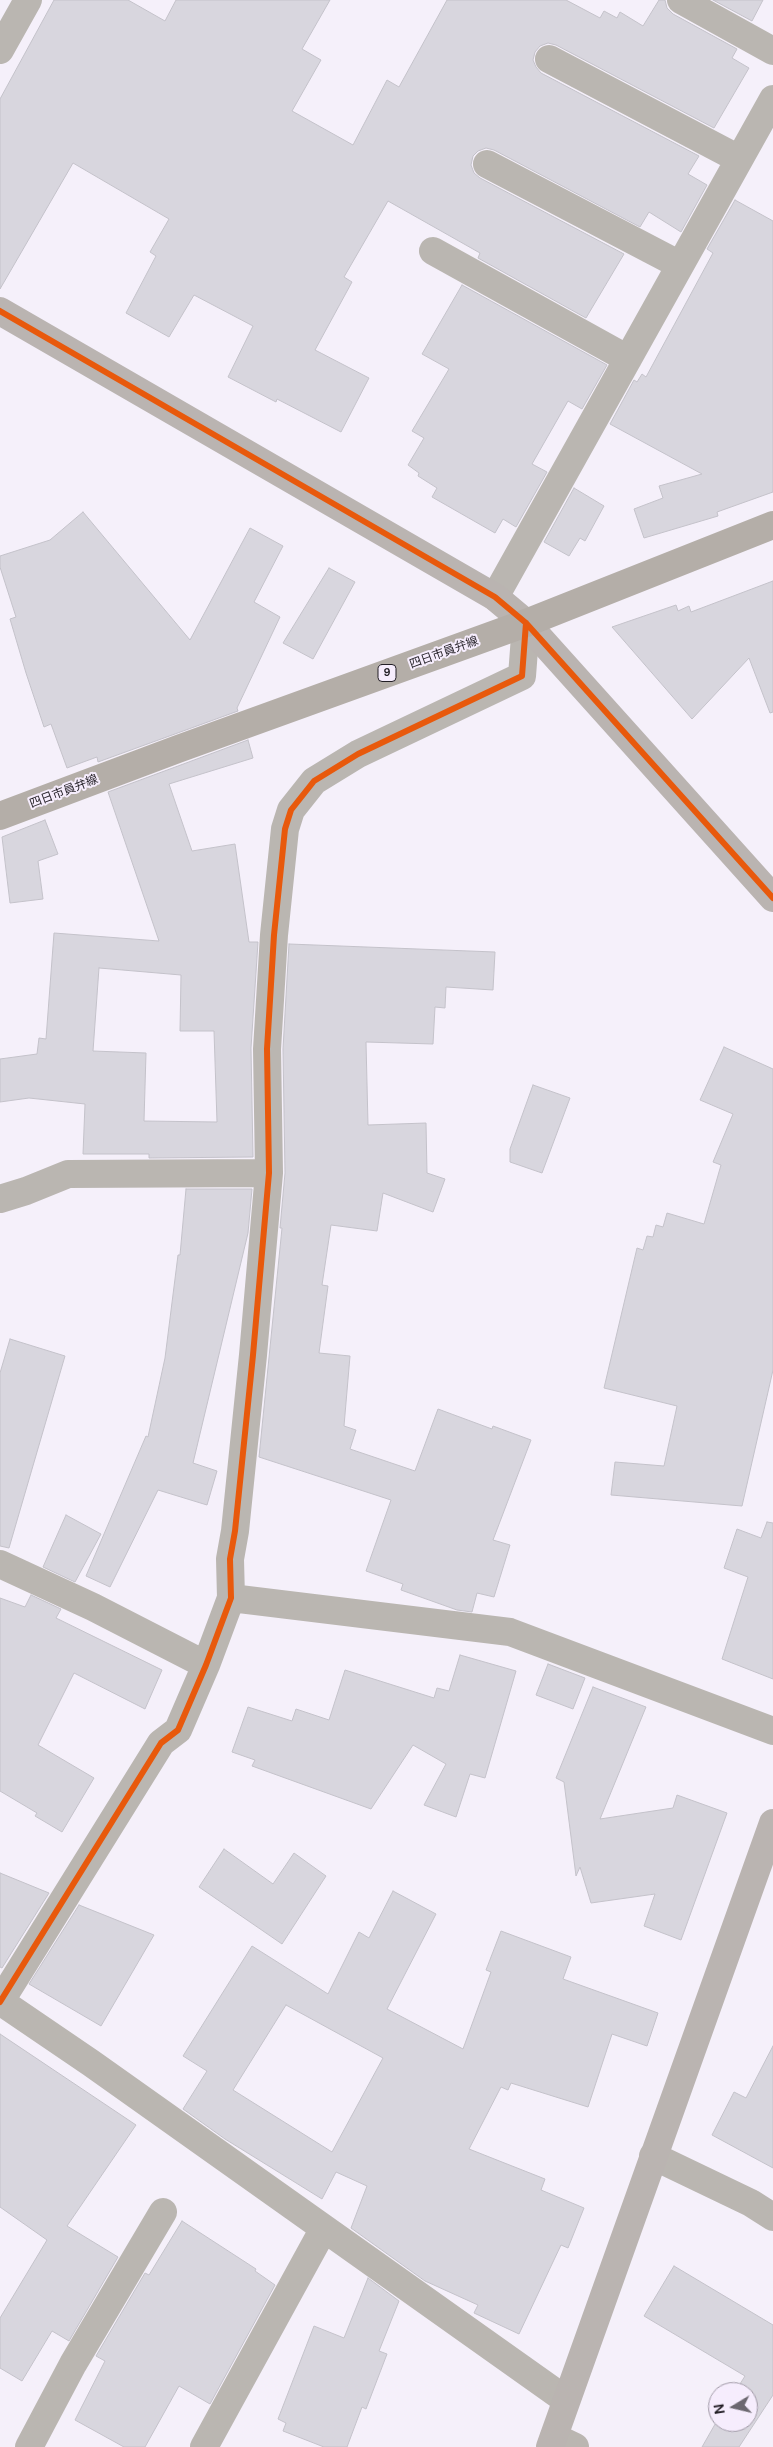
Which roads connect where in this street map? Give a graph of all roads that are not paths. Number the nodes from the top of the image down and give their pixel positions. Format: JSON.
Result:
{"nodes":[{"id":1,"x":681,"y":0,"type":"edge"},
{"id":2,"x":15,"y":10,"type":"edge"},
{"id":3,"x":0,"y":50,"type":"edge"},
{"id":4,"x":773,"y":51,"type":"edge"},
{"id":5,"x":549,"y":59,"type":"dead end"},
{"id":6,"x":773,"y":99,"type":"edge"},
{"id":7,"x":740,"y":159,"type":"junction"},
{"id":8,"x":487,"y":164,"type":"dead end"},
{"id":9,"x":433,"y":251,"type":"dead end"},
{"id":10,"x":680,"y":265,"type":"junction"},
{"id":11,"x":0,"y":311,"type":"edge"},
{"id":12,"x":628,"y":359,"type":"junction"},
{"id":13,"x":773,"y":525,"type":"edge"},
{"id":14,"x":495,"y":597,"type":"junction"},
{"id":15,"x":526,"y":623,"type":"junction"},
{"id":16,"x":0,"y":816,"type":"edge"},
{"id":17,"x":773,"y":898,"type":"edge"},
{"id":18,"x":269,"y":1173,"type":"junction"},
{"id":19,"x":0,"y":1198,"type":"edge"},
{"id":20,"x":0,"y":1564,"type":"edge"},
{"id":21,"x":231,"y":1598,"type":"junction"},
{"id":22,"x":206,"y":1665,"type":"junction"},
{"id":23,"x":773,"y":1731,"type":"edge"},
{"id":24,"x":773,"y":1823,"type":"edge"},
{"id":25,"x":0,"y":2001,"type":"edge"},
{"id":26,"x":653,"y":2156,"type":"junction"},
{"id":27,"x":163,"y":2212,"type":"dead end"},
{"id":28,"x":773,"y":2217,"type":"edge"},
{"id":29,"x":323,"y":2230,"type":"junction"},
{"id":30,"x":566,"y":2400,"type":"junction"},
{"id":31,"x":560,"y":2444,"type":"edge"},
{"id":32,"x":28,"y":2447,"type":"edge"},
{"id":33,"x":204,"y":2447,"type":"edge"}],
"edges":[{"from":1,"to":4,"type":"street"},
{"from":2,"to":3,"type":"street"},
{"from":5,"to":7,"type":"street"},
{"from":6,"to":7,"type":"street"},
{"from":7,"to":10,"type":"street"},
{"from":8,"to":10,"type":"street"},
{"from":9,"to":12,"type":"street"},
{"from":10,"to":12,"type":"street"},
{"from":11,"to":14,"type":"street"},
{"from":12,"to":14,"type":"street"},
{"from":13,"to":15,"type":"main road","name":"四日市員弁線","number":"9"},
{"from":14,"to":15,"type":"street"},
{"from":15,"to":16,"type":"main road","name":"四日市員弁線","number":"9"},
{"from":15,"to":17,"type":"street"},
{"from":15,"to":18,"type":"street"},
{"from":18,"to":19,"type":"street"},
{"from":18,"to":21,"type":"street"},
{"from":20,"to":22,"type":"street"},
{"from":21,"to":22,"type":"street"},
{"from":21,"to":23,"type":"street"},
{"from":22,"to":25,"type":"street"},
{"from":24,"to":26,"type":"street"},
{"from":25,"to":29,"type":"street"},
{"from":26,"to":28,"type":"street"},
{"from":26,"to":30,"type":"street"},
{"from":27,"to":32,"type":"street"},
{"from":29,"to":30,"type":"street"},
{"from":29,"to":33,"type":"street"},
{"from":30,"to":31,"type":"street"}]}
